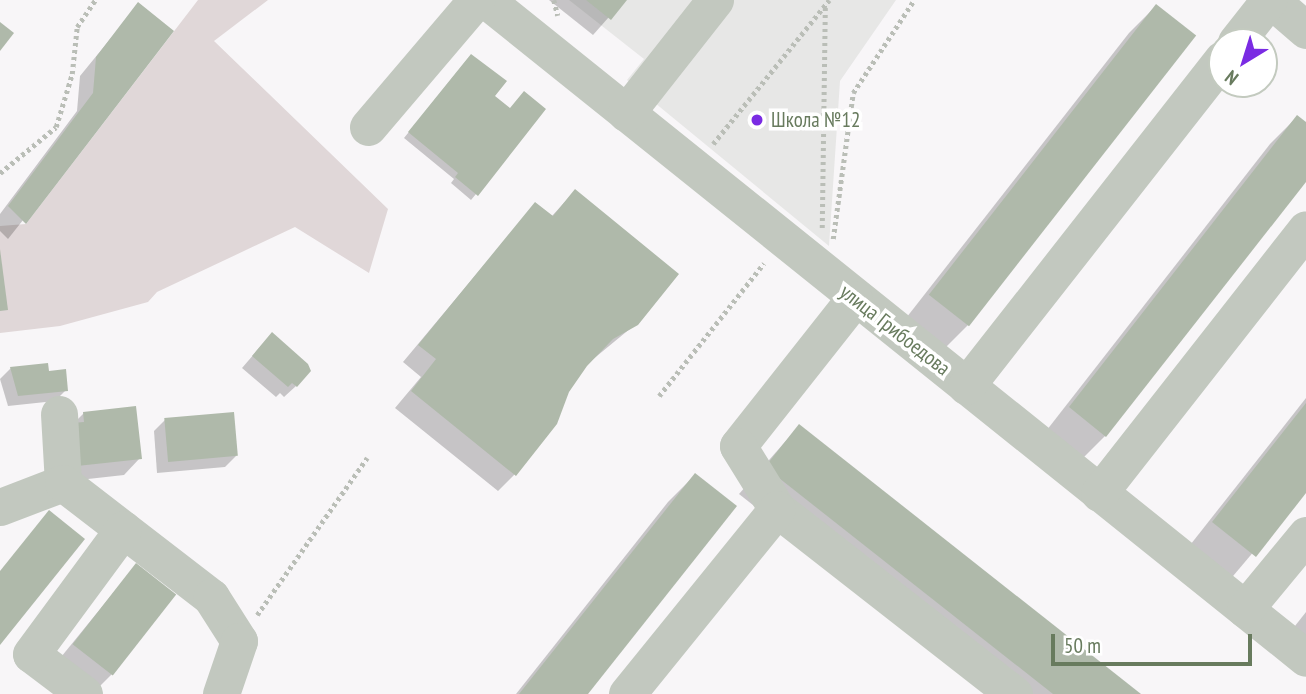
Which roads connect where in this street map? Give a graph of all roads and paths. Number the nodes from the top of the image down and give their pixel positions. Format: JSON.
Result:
{"nodes":[{"id":1,"x":95,"y":0,"type":"edge"},
{"id":2,"x":476,"y":0,"type":"edge"},
{"id":3,"x":486,"y":0,"type":"edge"},
{"id":4,"x":715,"y":0,"type":"edge"},
{"id":5,"x":829,"y":0,"type":"edge"},
{"id":6,"x":914,"y":0,"type":"edge"},
{"id":7,"x":1270,"y":0,"type":"edge"},
{"id":8,"x":825,"y":5,"type":"junction"},
{"id":9,"x":1247,"y":28,"type":"edge"},
{"id":10,"x":1306,"y":30,"type":"edge"},
{"id":11,"x":1208,"y":78,"type":"edge"},
{"id":12,"x":626,"y":113,"type":"junction"},
{"id":13,"x":368,"y":127,"type":"dead end"},
{"id":14,"x":710,"y":148,"type":"dead end"},
{"id":15,"x":0,"y":173,"type":"edge"},
{"id":16,"x":1306,"y":229,"type":"edge"},
{"id":17,"x":771,"y":254,"type":"dead end"},
{"id":18,"x":823,"y":254,"type":"junction"},
{"id":19,"x":855,"y":299,"type":"junction"},
{"id":20,"x":966,"y":386,"type":"junction"},
{"id":21,"x":659,"y":397,"type":"dead end"},
{"id":22,"x":59,"y":414,"type":"dead end"},
{"id":23,"x":367,"y":458,"type":"dead end"},
{"id":24,"x":63,"y":483,"type":"junction"},
{"id":25,"x":1099,"y":493,"type":"junction"},
{"id":26,"x":0,"y":507,"type":"edge"},
{"id":27,"x":777,"y":509,"type":"junction"},
{"id":28,"x":123,"y":529,"type":"junction"},
{"id":29,"x":1306,"y":535,"type":"edge"},
{"id":30,"x":1244,"y":609,"type":"junction"},
{"id":31,"x":239,"y":641,"type":"junction"},
{"id":32,"x":1306,"y":659,"type":"edge"},
{"id":33,"x":84,"y":694,"type":"edge"},
{"id":34,"x":221,"y":694,"type":"edge"},
{"id":35,"x":627,"y":694,"type":"edge"},
{"id":36,"x":1014,"y":694,"type":"edge"}],
"edges":[{"from":1,"to":15,"type":"path"},
{"from":2,"to":13,"type":"street"},
{"from":3,"to":12,"type":"street","name":"улица Грибоедова"},
{"from":4,"to":12,"type":"street"},
{"from":5,"to":8,"type":"path"},
{"from":6,"to":18,"type":"path"},
{"from":7,"to":9,"type":"street"},
{"from":7,"to":10,"type":"street"},
{"from":8,"to":14,"type":"path"},
{"from":8,"to":18,"type":"path"},
{"from":11,"to":20,"type":"street"},
{"from":12,"to":18,"type":"street","name":"улица Грибоедова"},
{"from":16,"to":25,"type":"street"},
{"from":17,"to":21,"type":"path"},
{"from":18,"to":19,"type":"street","name":"улица Грибоедова"},
{"from":19,"to":20,"type":"street","name":"улица Грибоедова"},
{"from":19,"to":27,"type":"street"},
{"from":20,"to":25,"type":"street","name":"улица Грибоедова"},
{"from":22,"to":24,"type":"street"},
{"from":23,"to":31,"type":"path"},
{"from":24,"to":26,"type":"street"},
{"from":24,"to":28,"type":"street"},
{"from":25,"to":30,"type":"street","name":"улица Грибоедова"},
{"from":27,"to":35,"type":"street"},
{"from":27,"to":36,"type":"street"},
{"from":28,"to":31,"type":"street"},
{"from":28,"to":33,"type":"street"},
{"from":29,"to":30,"type":"street"},
{"from":30,"to":32,"type":"street","name":"улица Грибоедова"},
{"from":31,"to":34,"type":"street"}]}
